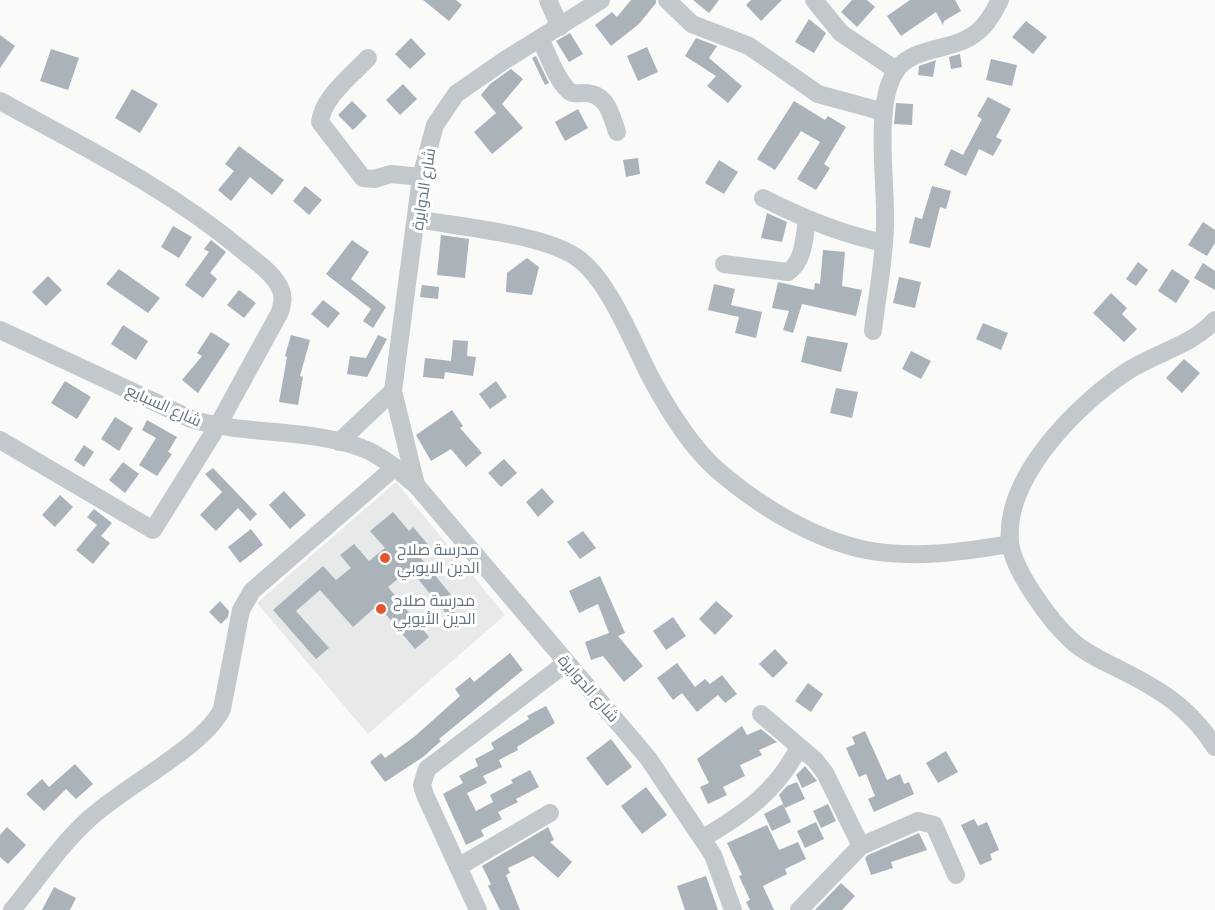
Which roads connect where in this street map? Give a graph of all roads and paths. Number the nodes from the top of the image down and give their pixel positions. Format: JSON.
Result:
{"nodes":[{"id":1,"x":548,"y":0,"type":"edge"},
{"id":2,"x":601,"y":0,"type":"edge"},
{"id":3,"x":667,"y":0,"type":"edge"},
{"id":4,"x":814,"y":0,"type":"edge"},
{"id":5,"x":1000,"y":0,"type":"edge"},
{"id":6,"x":560,"y":27,"type":"junction"},
{"id":7,"x":540,"y":39,"type":"junction"},
{"id":8,"x":368,"y":58,"type":"dead end"},
{"id":9,"x":896,"y":70,"type":"junction"},
{"id":10,"x":0,"y":101,"type":"edge"},
{"id":11,"x":884,"y":112,"type":"junction"},
{"id":12,"x":617,"y":132,"type":"dead end"},
{"id":13,"x":421,"y":177,"type":"junction"},
{"id":14,"x":764,"y":198,"type":"dead end"},
{"id":15,"x":417,"y":219,"type":"junction"},
{"id":16,"x":807,"y":220,"type":"junction"},
{"id":17,"x":884,"y":243,"type":"junction"},
{"id":18,"x":724,"y":264,"type":"dead end"},
{"id":19,"x":1215,"y":320,"type":"edge"},
{"id":20,"x":0,"y":330,"type":"edge"},
{"id":21,"x":873,"y":331,"type":"dead end"},
{"id":22,"x":393,"y":391,"type":"junction"},
{"id":23,"x":217,"y":427,"type":"junction"},
{"id":24,"x":0,"y":440,"type":"edge"},
{"id":25,"x":339,"y":442,"type":"junction"},
{"id":26,"x":395,"y":467,"type":"junction"},
{"id":27,"x":416,"y":485,"type":"junction"},
{"id":28,"x":1010,"y":544,"type":"junction"},
{"id":29,"x":566,"y":663,"type":"junction"},
{"id":30,"x":761,"y":714,"type":"dead end"},
{"id":31,"x":799,"y":747,"type":"junction"},
{"id":32,"x":1215,"y":747,"type":"edge"},
{"id":33,"x":550,"y":813,"type":"dead end"},
{"id":34,"x":703,"y":838,"type":"junction"},
{"id":35,"x":861,"y":846,"type":"junction"},
{"id":36,"x":458,"y":867,"type":"junction"},
{"id":37,"x":956,"y":875,"type":"dead end"},
{"id":38,"x":12,"y":910,"type":"edge"},
{"id":39,"x":478,"y":910,"type":"edge"},
{"id":40,"x":733,"y":910,"type":"edge"},
{"id":41,"x":799,"y":910,"type":"edge"}],
"edges":[{"from":1,"to":6,"type":"street"},
{"from":2,"to":6,"type":"street","name":"شارع الدوايرة"},
{"from":3,"to":11,"type":"street"},
{"from":4,"to":9,"type":"street"},
{"from":5,"to":9,"type":"street"},
{"from":6,"to":7,"type":"street","name":"شارع الدوايرة"},
{"from":7,"to":12,"type":"street"},
{"from":7,"to":13,"type":"street","name":"شارع الدوايرة"},
{"from":8,"to":13,"type":"street"},
{"from":9,"to":11,"type":"street"},
{"from":10,"to":23,"type":"street"},
{"from":11,"to":17,"type":"street"},
{"from":13,"to":15,"type":"street","name":"شارع الدوايرة"},
{"from":14,"to":16,"type":"street"},
{"from":15,"to":22,"type":"street","name":"شارع الدوايرة"},
{"from":15,"to":28,"type":"street"},
{"from":16,"to":17,"type":"street"},
{"from":16,"to":18,"type":"street"},
{"from":17,"to":21,"type":"street"},
{"from":19,"to":28,"type":"street"},
{"from":20,"to":23,"type":"street","name":"شارع السبايع"},
{"from":22,"to":25,"type":"street"},
{"from":22,"to":27,"type":"street"},
{"from":23,"to":24,"type":"street"},
{"from":23,"to":25,"type":"street","name":"شارع السبايع"},
{"from":25,"to":26,"type":"street","name":"شارع السبايع"},
{"from":26,"to":27,"type":"street","name":"شارع الدوايرة"},
{"from":26,"to":38,"type":"street"},
{"from":27,"to":29,"type":"street","name":"شارع الدوايرة"},
{"from":28,"to":32,"type":"street"},
{"from":29,"to":34,"type":"street","name":"شارع الدوايرة"},
{"from":29,"to":36,"type":"street"},
{"from":30,"to":31,"type":"street"},
{"from":31,"to":34,"type":"street"},
{"from":31,"to":35,"type":"street"},
{"from":33,"to":36,"type":"street"},
{"from":34,"to":40,"type":"street","name":"شارع الدوايرة"},
{"from":35,"to":37,"type":"street"},
{"from":35,"to":41,"type":"street"},
{"from":36,"to":39,"type":"street"}]}
